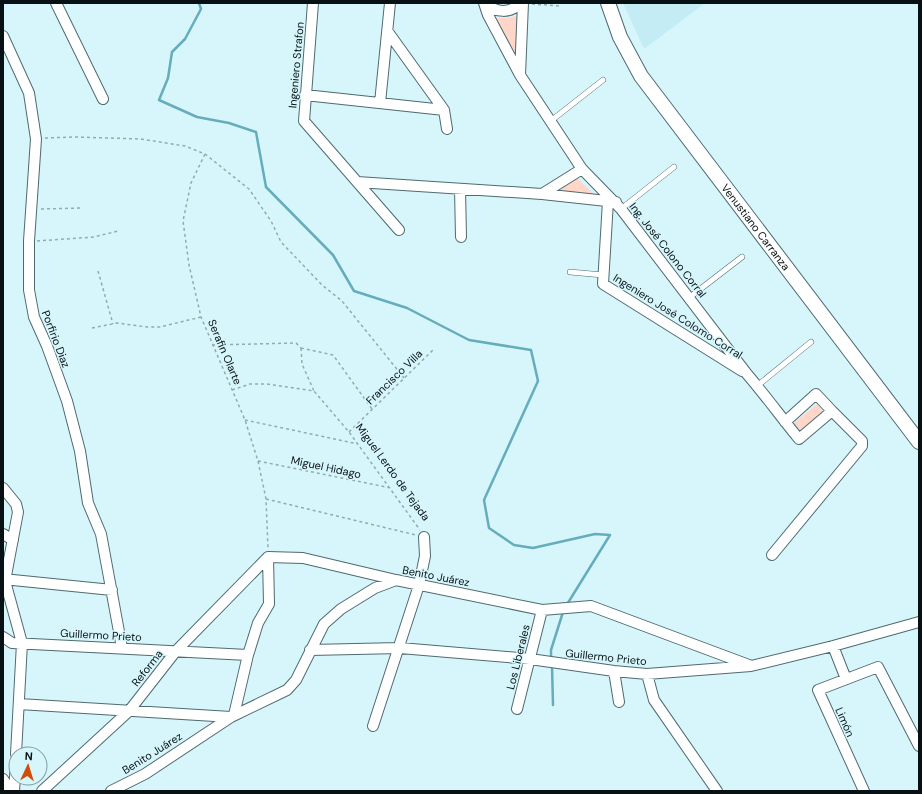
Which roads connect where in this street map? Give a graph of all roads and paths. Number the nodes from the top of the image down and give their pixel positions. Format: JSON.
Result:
{"nodes":[{"id":1,"x":56,"y":3,"type":"edge"},
{"id":2,"x":313,"y":3,"type":"edge"},
{"id":3,"x":390,"y":3,"type":"edge"},
{"id":4,"x":485,"y":3,"type":"edge"},
{"id":5,"x":522,"y":3,"type":"edge"},
{"id":6,"x":608,"y":3,"type":"edge"},
{"id":7,"x":560,"y":6,"type":"dead end"},
{"id":8,"x":388,"y":32,"type":"junction"},
{"id":9,"x":3,"y":36,"type":"edge"},
{"id":10,"x":520,"y":75,"type":"junction"},
{"id":11,"x":602,"y":80,"type":"dead end"},
{"id":12,"x":305,"y":95,"type":"junction"},
{"id":13,"x":103,"y":99,"type":"dead end"},
{"id":14,"x":380,"y":103,"type":"junction"},
{"id":15,"x":444,"y":110,"type":"junction"},
{"id":16,"x":552,"y":120,"type":"junction"},
{"id":17,"x":447,"y":130,"type":"dead end"},
{"id":18,"x":36,"y":139,"type":"junction"},
{"id":19,"x":205,"y":154,"type":"junction"},
{"id":20,"x":674,"y":167,"type":"dead end"},
{"id":21,"x":582,"y":169,"type":"junction"},
{"id":22,"x":357,"y":182,"type":"junction"},
{"id":23,"x":460,"y":189,"type":"junction"},
{"id":24,"x":542,"y":194,"type":"junction"},
{"id":25,"x":615,"y":204,"type":"junction"},
{"id":26,"x":81,"y":208,"type":"dead end"},
{"id":27,"x":31,"y":209,"type":"junction"},
{"id":28,"x":399,"y":230,"type":"dead end"},
{"id":29,"x":118,"y":231,"type":"dead end"},
{"id":30,"x":461,"y":237,"type":"dead end"},
{"id":31,"x":29,"y":241,"type":"junction"},
{"id":32,"x":742,"y":257,"type":"dead end"},
{"id":33,"x":98,"y":271,"type":"dead end"},
{"id":34,"x":570,"y":272,"type":"dead end"},
{"id":35,"x":603,"y":275,"type":"junction"},
{"id":36,"x":690,"y":297,"type":"junction"},
{"id":37,"x":201,"y":317,"type":"junction"},
{"id":38,"x":112,"y":324,"type":"junction"},
{"id":39,"x":92,"y":328,"type":"dead end"},
{"id":40,"x":811,"y":342,"type":"dead end"},
{"id":41,"x":212,"y":345,"type":"junction"},
{"id":42,"x":301,"y":348,"type":"junction"},
{"id":43,"x":433,"y":350,"type":"dead end"},
{"id":44,"x":747,"y":374,"type":"junction"},
{"id":45,"x":404,"y":378,"type":"junction"},
{"id":46,"x":757,"y":386,"type":"junction"},
{"id":47,"x":232,"y":390,"type":"junction"},
{"id":48,"x":314,"y":391,"type":"junction"},
{"id":49,"x":372,"y":409,"type":"junction"},
{"id":50,"x":832,"y":411,"type":"junction"},
{"id":51,"x":245,"y":420,"type":"junction"},
{"id":52,"x":785,"y":422,"type":"junction"},
{"id":53,"x":349,"y":432,"type":"junction"},
{"id":54,"x":919,"y":442,"type":"edge"},
{"id":55,"x":358,"y":444,"type":"junction"},
{"id":56,"x":258,"y":461,"type":"junction"},
{"id":57,"x":3,"y":488,"type":"edge"},
{"id":58,"x":391,"y":488,"type":"junction"},
{"id":59,"x":266,"y":499,"type":"junction"},
{"id":60,"x":3,"y":534,"type":"edge"},
{"id":61,"x":424,"y":537,"type":"junction"},
{"id":62,"x":13,"y":540,"type":"junction"},
{"id":63,"x":772,"y":555,"type":"dead end"},
{"id":64,"x":268,"y":557,"type":"junction"},
{"id":65,"x":4,"y":580,"type":"edge"},
{"id":66,"x":396,"y":580,"type":"junction"},
{"id":67,"x":419,"y":585,"type":"junction"},
{"id":68,"x":112,"y":590,"type":"junction"},
{"id":69,"x":542,"y":610,"type":"junction"},
{"id":70,"x":919,"y":622,"type":"edge"},
{"id":71,"x":3,"y":637,"type":"edge"},
{"id":72,"x":22,"y":643,"type":"junction"},
{"id":73,"x":833,"y":646,"type":"junction"},
{"id":74,"x":122,"y":648,"type":"junction"},
{"id":75,"x":400,"y":648,"type":"junction"},
{"id":76,"x":310,"y":650,"type":"junction"},
{"id":77,"x":176,"y":651,"type":"junction"},
{"id":78,"x":248,"y":655,"type":"junction"},
{"id":79,"x":530,"y":659,"type":"junction"},
{"id":80,"x":751,"y":666,"type":"junction"},
{"id":81,"x":614,"y":672,"type":"junction"},
{"id":82,"x":647,"y":674,"type":"junction"},
{"id":83,"x":846,"y":679,"type":"junction"},
{"id":84,"x":619,"y":702,"type":"dead end"},
{"id":85,"x":19,"y":704,"type":"junction"},
{"id":86,"x":517,"y":709,"type":"dead end"},
{"id":87,"x":129,"y":711,"type":"junction"},
{"id":88,"x":232,"y":716,"type":"junction"},
{"id":89,"x":373,"y":726,"type":"dead end"},
{"id":90,"x":16,"y":746,"type":"edge"},
{"id":91,"x":919,"y":746,"type":"edge"},
{"id":92,"x":3,"y":779,"type":"edge"},
{"id":93,"x":11,"y":791,"type":"edge"},
{"id":94,"x":42,"y":791,"type":"edge"},
{"id":95,"x":111,"y":791,"type":"edge"},
{"id":96,"x":718,"y":791,"type":"edge"},
{"id":97,"x":864,"y":791,"type":"edge"}],
"edges":[{"from":1,"to":13,"type":"street"},
{"from":2,"to":12,"type":"street","name":"Ingeniero Strafon"},
{"from":3,"to":8,"type":"street"},
{"from":4,"to":5,"type":"street"},
{"from":4,"to":10,"type":"street","name":"Ing. José Colono Corral"},
{"from":5,"to":7,"type":"path"},
{"from":5,"to":10,"type":"street"},
{"from":6,"to":54,"type":"main road","name":"Venustiano Carranza"},
{"from":8,"to":14,"type":"street"},
{"from":8,"to":15,"type":"street"},
{"from":9,"to":18,"type":"street","name":"Porfirio Diaz"},
{"from":10,"to":16,"type":"street","name":"Ing. José Colono Corral"},
{"from":11,"to":16,"type":"lane"},
{"from":12,"to":14,"type":"street"},
{"from":12,"to":22,"type":"street","name":"Ingeniero Strafon"},
{"from":14,"to":15,"type":"street"},
{"from":15,"to":17,"type":"street"},
{"from":16,"to":21,"type":"street","name":"Ing. José Colono Corral"},
{"from":18,"to":19,"type":"path"},
{"from":18,"to":27,"type":"street","name":"Porfirio Diaz"},
{"from":19,"to":37,"type":"path","name":"Serafin Olarte"},
{"from":19,"to":45,"type":"path"},
{"from":20,"to":25,"type":"lane"},
{"from":21,"to":24,"type":"street"},
{"from":21,"to":25,"type":"street","name":"Ing. José Colono Corral"},
{"from":22,"to":23,"type":"street"},
{"from":22,"to":28,"type":"street","name":"Ingeniero Strafon"},
{"from":23,"to":24,"type":"street"},
{"from":23,"to":30,"type":"street"},
{"from":24,"to":25,"type":"street"},
{"from":25,"to":35,"type":"street","name":"Ingeniero José Colomo Corral"},
{"from":25,"to":36,"type":"street","name":"Ing. José Colono Corral"},
{"from":26,"to":27,"type":"path"},
{"from":27,"to":31,"type":"street","name":"Porfirio Diaz"},
{"from":29,"to":31,"type":"path"},
{"from":31,"to":68,"type":"street","name":"Porfirio Diaz"},
{"from":32,"to":36,"type":"lane"},
{"from":33,"to":38,"type":"path"},
{"from":34,"to":35,"type":"lane","name":"Ingeniero José Colomo Corral"},
{"from":35,"to":44,"type":"street","name":"Ingeniero José Colomo Corral"},
{"from":36,"to":44,"type":"street","name":"Ing. José Colono Corral"},
{"from":37,"to":38,"type":"path"},
{"from":37,"to":41,"type":"path","name":"Serafin Olarte"},
{"from":38,"to":39,"type":"path"},
{"from":40,"to":46,"type":"lane"},
{"from":41,"to":42,"type":"path"},
{"from":41,"to":47,"type":"path","name":"Serafin Olarte"},
{"from":42,"to":48,"type":"path","name":"Miguel Lerdo de Tejada"},
{"from":42,"to":49,"type":"path"},
{"from":43,"to":45,"type":"path","name":"Francisco Villa"},
{"from":44,"to":46,"type":"street","name":"Ing. José Colono Corral"},
{"from":45,"to":49,"type":"path","name":"Francisco Villa"},
{"from":46,"to":52,"type":"street","name":"Ing. José Colono Corral"},
{"from":47,"to":48,"type":"path"},
{"from":47,"to":51,"type":"path","name":"Serafin Olarte"},
{"from":48,"to":53,"type":"path","name":"Miguel Lerdo de Tejada"},
{"from":49,"to":53,"type":"path","name":"Francisco Villa"},
{"from":50,"to":52,"type":"street"},
{"from":50,"to":52,"type":"street","name":"Ing. José Colono Corral"},
{"from":50,"to":63,"type":"street"},
{"from":51,"to":55,"type":"path"},
{"from":51,"to":56,"type":"path","name":"Serafin Olarte"},
{"from":53,"to":55,"type":"path","name":"Miguel Lerdo de Tejada"},
{"from":55,"to":58,"type":"path","name":"Miguel Lerdo de Tejada"},
{"from":56,"to":58,"type":"path","name":"Miguel Hidago"},
{"from":56,"to":59,"type":"path","name":"Serafin Olarte"},
{"from":57,"to":62,"type":"street"},
{"from":58,"to":61,"type":"path","name":"Miguel Lerdo de Tejada"},
{"from":59,"to":61,"type":"path"},
{"from":59,"to":64,"type":"path","name":"Serafin Olarte"},
{"from":60,"to":62,"type":"street"},
{"from":61,"to":67,"type":"street","name":"Miguel Lerdo de Tejada"},
{"from":62,"to":65,"type":"street"},
{"from":64,"to":66,"type":"street"},
{"from":64,"to":77,"type":"street","name":"Reforma"},
{"from":64,"to":78,"type":"street"},
{"from":65,"to":68,"type":"street"},
{"from":65,"to":72,"type":"street"},
{"from":66,"to":67,"type":"street","name":"Benito Juárez"},
{"from":66,"to":76,"type":"street","name":"Benito Juárez"},
{"from":67,"to":69,"type":"street","name":"Benito Juárez"},
{"from":67,"to":75,"type":"street","name":"Miguel Lerdo de Tejada"},
{"from":68,"to":74,"type":"street","name":"Porfirio Diaz"},
{"from":69,"to":79,"type":"street","name":"Los Liberales"},
{"from":69,"to":80,"type":"street","name":"Benito Juárez"},
{"from":70,"to":73,"type":"street","name":"Guillermo Prieto"},
{"from":71,"to":72,"type":"street","name":"Guillermo Prieto"},
{"from":72,"to":74,"type":"street","name":"Guillermo Prieto"},
{"from":72,"to":85,"type":"street"},
{"from":73,"to":80,"type":"street","name":"Guillermo Prieto"},
{"from":73,"to":83,"type":"street"},
{"from":74,"to":77,"type":"street","name":"Guillermo Prieto"},
{"from":75,"to":76,"type":"street","name":"Guillermo Prieto"},
{"from":75,"to":79,"type":"street","name":"Guillermo Prieto"},
{"from":75,"to":89,"type":"street","name":"Miguel Lerdo de Tejada"},
{"from":76,"to":88,"type":"street","name":"Benito Juárez"},
{"from":77,"to":78,"type":"street","name":"Guillermo Prieto"},
{"from":77,"to":87,"type":"street","name":"Reforma"},
{"from":78,"to":88,"type":"street"},
{"from":79,"to":81,"type":"street","name":"Guillermo Prieto"},
{"from":79,"to":86,"type":"street","name":"Los Liberales"},
{"from":80,"to":82,"type":"street","name":"Guillermo Prieto"},
{"from":81,"to":82,"type":"street","name":"Guillermo Prieto"},
{"from":81,"to":84,"type":"street"},
{"from":82,"to":96,"type":"street"},
{"from":83,"to":91,"type":"street"},
{"from":83,"to":97,"type":"street","name":"Limón"},
{"from":85,"to":87,"type":"street"},
{"from":85,"to":90,"type":"street"},
{"from":87,"to":88,"type":"street"},
{"from":87,"to":94,"type":"street","name":"Reforma"},
{"from":88,"to":95,"type":"street","name":"Benito Juárez"},
{"from":92,"to":93,"type":"street"}]}
